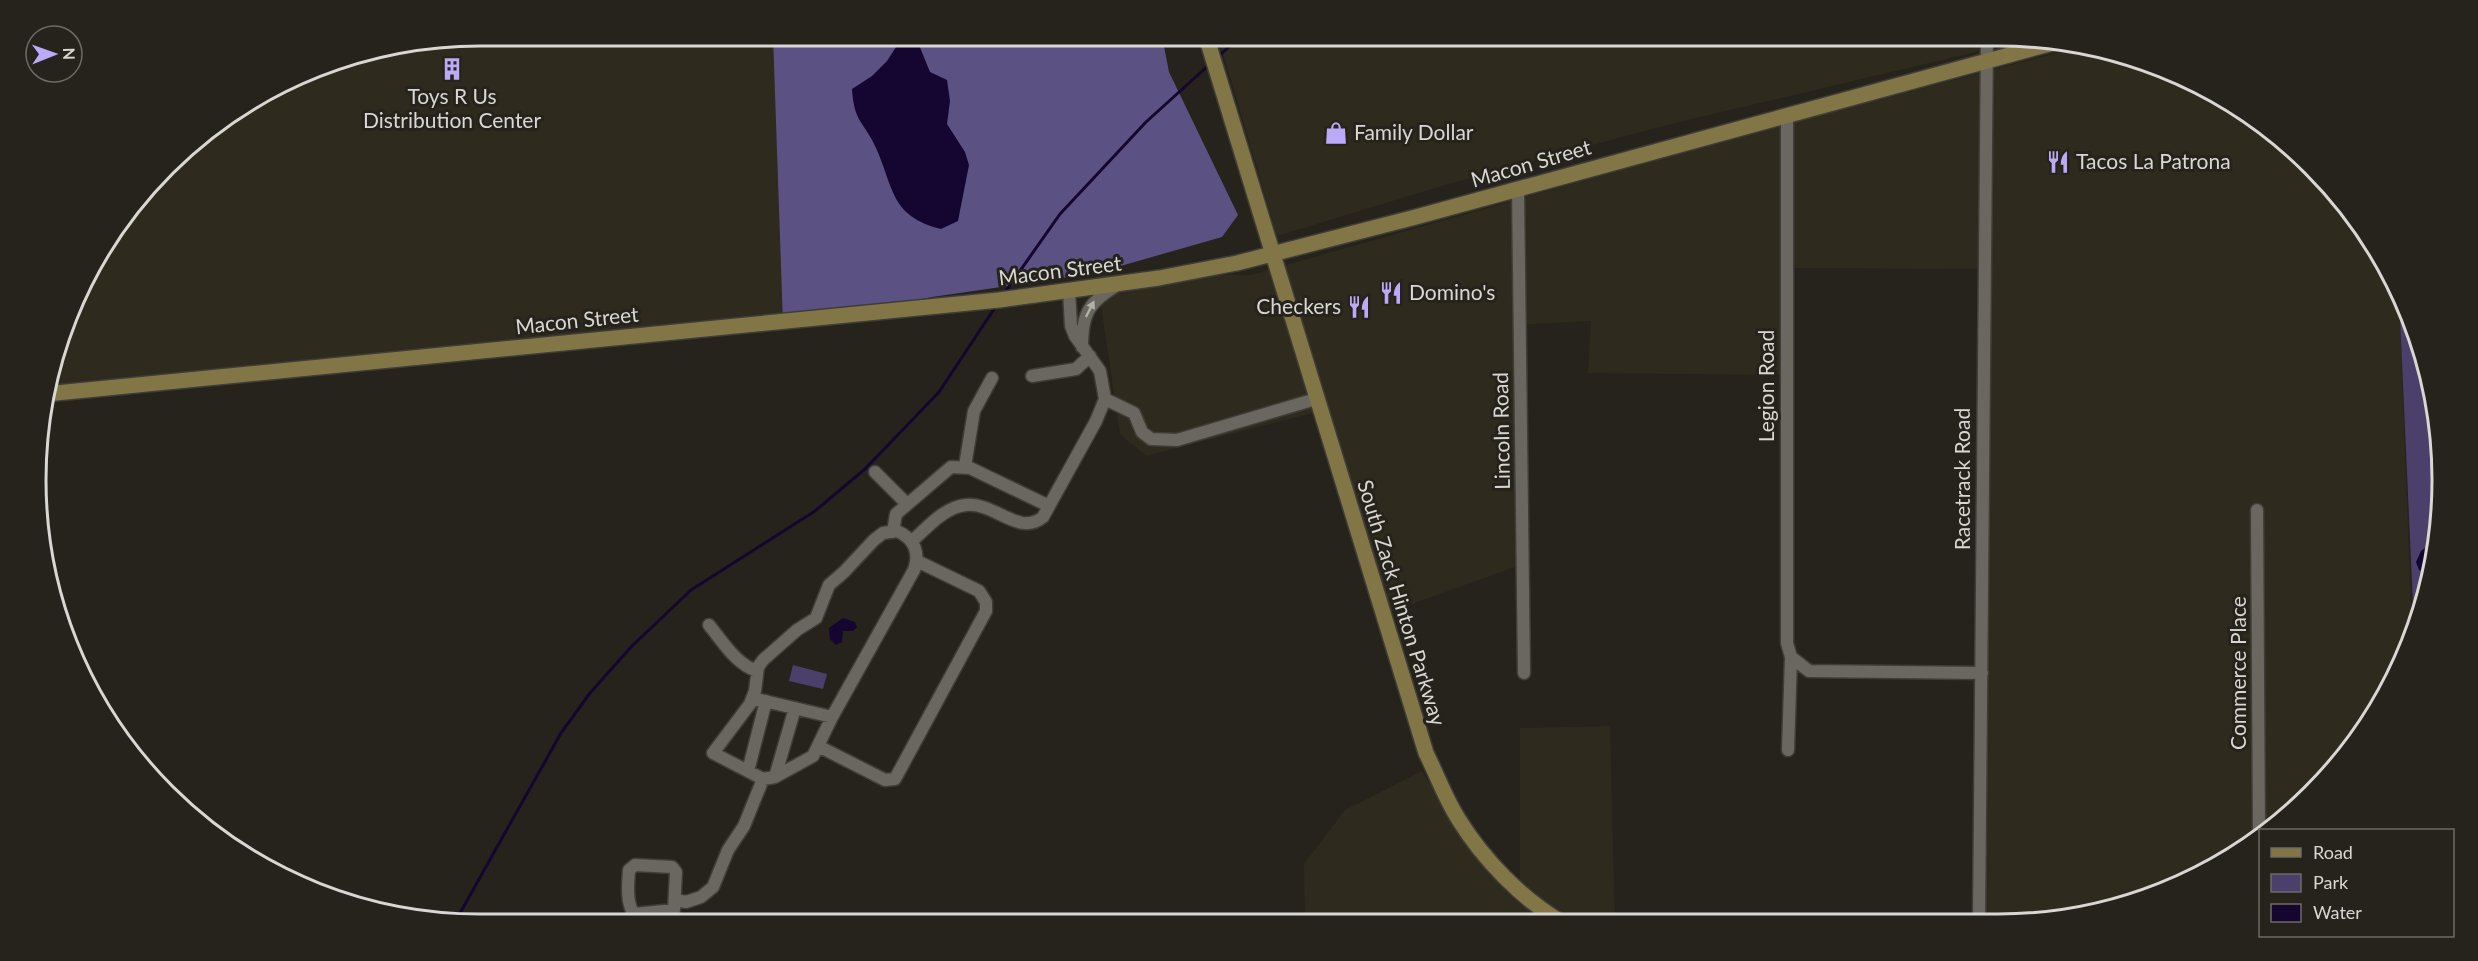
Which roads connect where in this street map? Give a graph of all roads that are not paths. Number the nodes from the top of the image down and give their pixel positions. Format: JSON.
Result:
{"nodes":[{"id":1,"x":1209,"y":46,"type":"edge"},
{"id":2,"x":1986,"y":46,"type":"edge"},
{"id":3,"x":2034,"y":48,"type":"edge"},
{"id":4,"x":1985,"y":61,"type":"junction"},
{"id":5,"x":1787,"y":115,"type":"junction"},
{"id":6,"x":1518,"y":190,"type":"junction"},
{"id":7,"x":1272,"y":254,"type":"junction"},
{"id":8,"x":1118,"y":285,"type":"junction"},
{"id":9,"x":1069,"y":291,"type":"junction"},
{"id":10,"x":1086,"y":351,"type":"junction"},
{"id":11,"x":1032,"y":376,"type":"dead end"},
{"id":12,"x":992,"y":378,"type":"dead end"},
{"id":13,"x":56,"y":393,"type":"edge"},
{"id":14,"x":1105,"y":399,"type":"junction"},
{"id":15,"x":1316,"y":399,"type":"junction"},
{"id":16,"x":965,"y":466,"type":"junction"},
{"id":17,"x":875,"y":472,"type":"dead end"},
{"id":18,"x":908,"y":504,"type":"junction"},
{"id":19,"x":1049,"y":506,"type":"junction"},
{"id":20,"x":2257,"y":510,"type":"dead end"},
{"id":21,"x":893,"y":532,"type":"junction"},
{"id":22,"x":912,"y":541,"type":"junction"},
{"id":23,"x":917,"y":561,"type":"junction"},
{"id":24,"x":709,"y":625,"type":"dead end"},
{"id":25,"x":1791,"y":657,"type":"junction"},
{"id":26,"x":757,"y":671,"type":"junction"},
{"id":27,"x":1524,"y":673,"type":"dead end"},
{"id":28,"x":1982,"y":674,"type":"junction"},
{"id":29,"x":752,"y":698,"type":"junction"},
{"id":30,"x":766,"y":701,"type":"junction"},
{"id":31,"x":795,"y":708,"type":"junction"},
{"id":32,"x":832,"y":717,"type":"junction"},
{"id":33,"x":818,"y":746,"type":"junction"},
{"id":34,"x":1788,"y":750,"type":"dead end"},
{"id":35,"x":748,"y":771,"type":"junction"},
{"id":36,"x":769,"y":778,"type":"junction"},
{"id":37,"x":2259,"y":827,"type":"edge"},
{"id":38,"x":676,"y":900,"type":"junction"},
{"id":39,"x":1548,"y":914,"type":"edge"},
{"id":40,"x":1979,"y":914,"type":"edge"}],
"edges":[{"from":1,"to":7,"type":"main road","name":"South Zack Hinton Parkway"},
{"from":2,"to":4,"type":"street","name":"Racetrack Road"},
{"from":3,"to":4,"type":"main road","name":"Macon Street"},
{"from":4,"to":5,"type":"main road","name":"Macon Street"},
{"from":4,"to":28,"type":"street","name":"Racetrack Road"},
{"from":5,"to":6,"type":"main road","name":"Macon Street"},
{"from":5,"to":25,"type":"street","name":"Legion Road"},
{"from":6,"to":7,"type":"main road","name":"Macon Street"},
{"from":6,"to":27,"type":"street","name":"Lincoln Road"},
{"from":7,"to":8,"type":"main road","name":"Macon Street"},
{"from":7,"to":15,"type":"main road","name":"South Zack Hinton Parkway"},
{"from":8,"to":9,"type":"main road","name":"Macon Street"},
{"from":10,"to":8,"type":"street","one_way":true},
{"from":9,"to":10,"type":"street"},
{"from":9,"to":13,"type":"main road","name":"Macon Street"},
{"from":10,"to":11,"type":"street"},
{"from":10,"to":14,"type":"street"},
{"from":12,"to":16,"type":"street"},
{"from":14,"to":15,"type":"street"},
{"from":14,"to":19,"type":"street"},
{"from":15,"to":39,"type":"main road","name":"South Zack Hinton Parkway"},
{"from":16,"to":18,"type":"street"},
{"from":16,"to":19,"type":"street"},
{"from":17,"to":18,"type":"street"},
{"from":18,"to":21,"type":"street"},
{"from":19,"to":22,"type":"street"},
{"from":20,"to":37,"type":"street","name":"Commerce Place"},
{"from":21,"to":22,"type":"street"},
{"from":21,"to":26,"type":"street"},
{"from":22,"to":23,"type":"street"},
{"from":23,"to":32,"type":"street"},
{"from":23,"to":33,"type":"street"},
{"from":24,"to":26,"type":"street"},
{"from":25,"to":28,"type":"street"},
{"from":25,"to":34,"type":"street","name":"Legion Road"},
{"from":26,"to":29,"type":"street"},
{"from":28,"to":40,"type":"street","name":"Racetrack Road"},
{"from":29,"to":30,"type":"street"},
{"from":29,"to":35,"type":"street"},
{"from":30,"to":31,"type":"street"},
{"from":30,"to":35,"type":"street"},
{"from":31,"to":32,"type":"street"},
{"from":31,"to":36,"type":"street"},
{"from":32,"to":33,"type":"street"},
{"from":33,"to":36,"type":"street"},
{"from":35,"to":36,"type":"street"},
{"from":36,"to":38,"type":"street"},
{"from":38,"to":38,"type":"street"}]}
